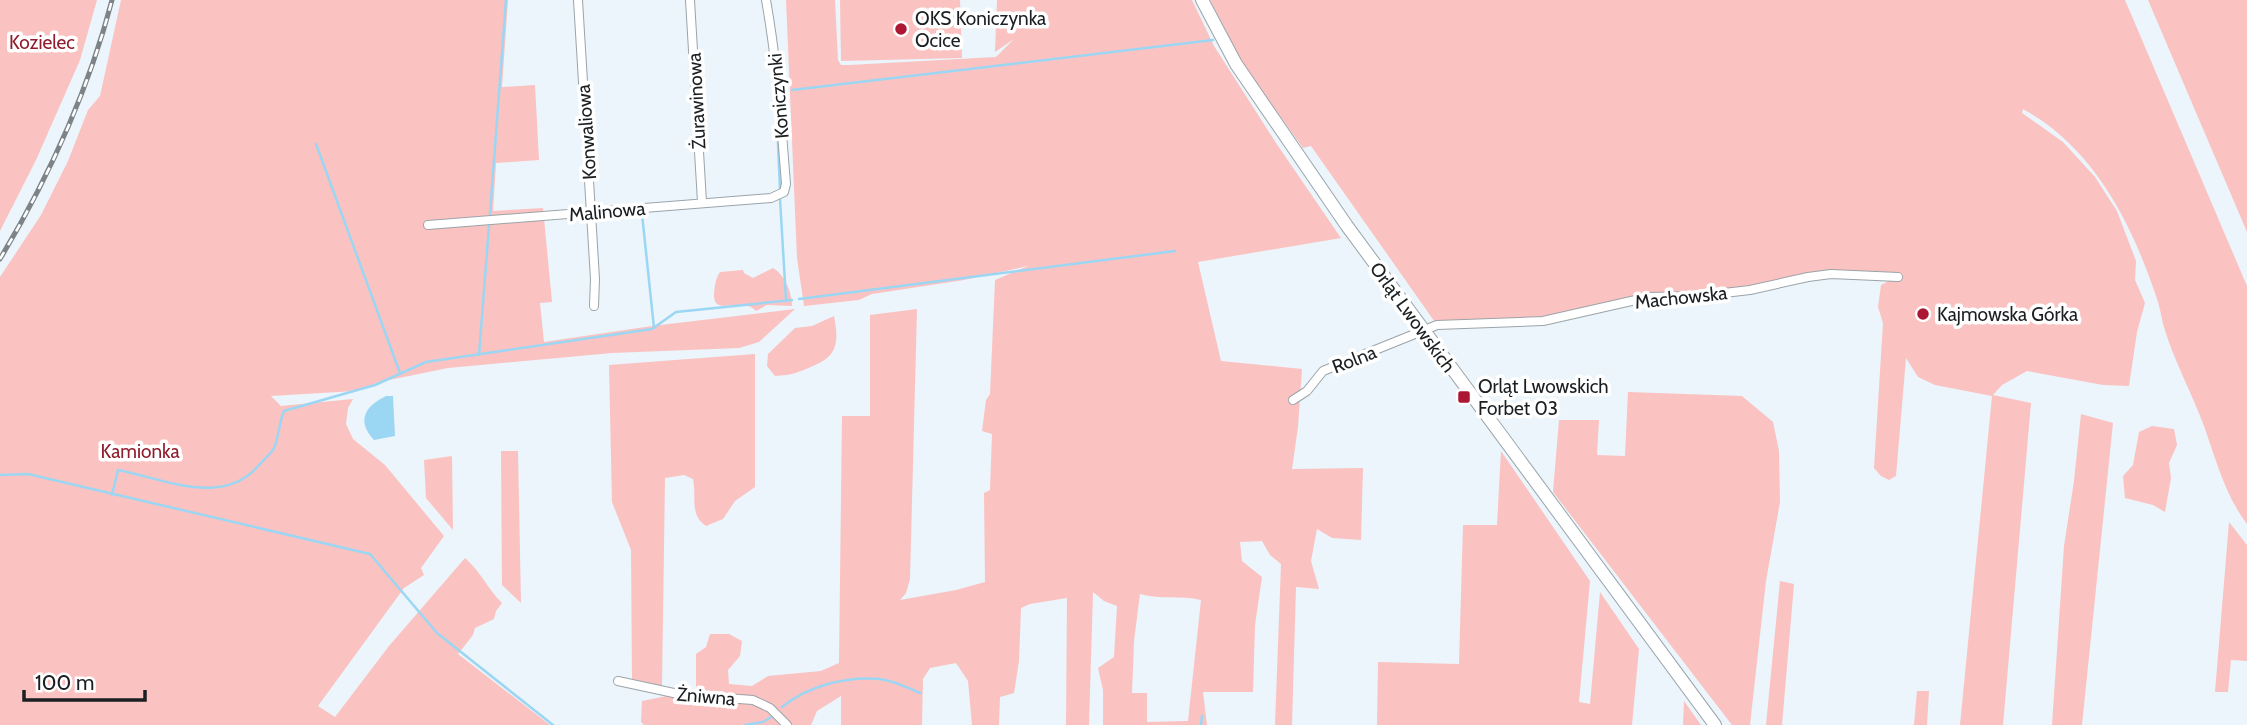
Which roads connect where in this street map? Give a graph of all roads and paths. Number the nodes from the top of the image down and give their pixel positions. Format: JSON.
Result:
{"nodes":[{"id":1,"x":578,"y":0,"type":"edge"},
{"id":2,"x":691,"y":0,"type":"edge"},
{"id":3,"x":766,"y":0,"type":"edge"},
{"id":4,"x":1202,"y":0,"type":"edge"},
{"id":5,"x":784,"y":192,"type":"joint"},
{"id":6,"x":702,"y":202,"type":"junction"},
{"id":7,"x":592,"y":213,"type":"junction"},
{"id":8,"x":428,"y":225,"type":"dead end"},
{"id":9,"x":1898,"y":276,"type":"dead end"},
{"id":10,"x":594,"y":306,"type":"dead end"},
{"id":11,"x":1424,"y":332,"type":"junction"},
{"id":12,"x":1293,"y":401,"type":"dead end"},
{"id":13,"x":618,"y":681,"type":"dead end"},
{"id":14,"x":787,"y":725,"type":"edge"},
{"id":15,"x":1715,"y":725,"type":"edge"}],
"edges":[{"from":1,"to":7,"type":"street","name":"Konwaliowa"},
{"from":2,"to":6,"type":"street","name":"Żurawinowa"},
{"from":3,"to":5,"type":"street","name":"Koniczynki"},
{"from":4,"to":11,"type":"street","name":"Orląt Lwowskich"},
{"from":5,"to":6,"type":"street","name":"Malinowa"},
{"from":6,"to":7,"type":"street","name":"Malinowa"},
{"from":7,"to":8,"type":"street","name":"Malinowa"},
{"from":7,"to":10,"type":"street","name":"Konwaliowa"},
{"from":9,"to":11,"type":"street","name":"Machowska"},
{"from":11,"to":12,"type":"street","name":"Rolna"},
{"from":11,"to":15,"type":"street","name":"Orląt Lwowskich"},
{"from":13,"to":14,"type":"street","name":"Żniwna"}]}
